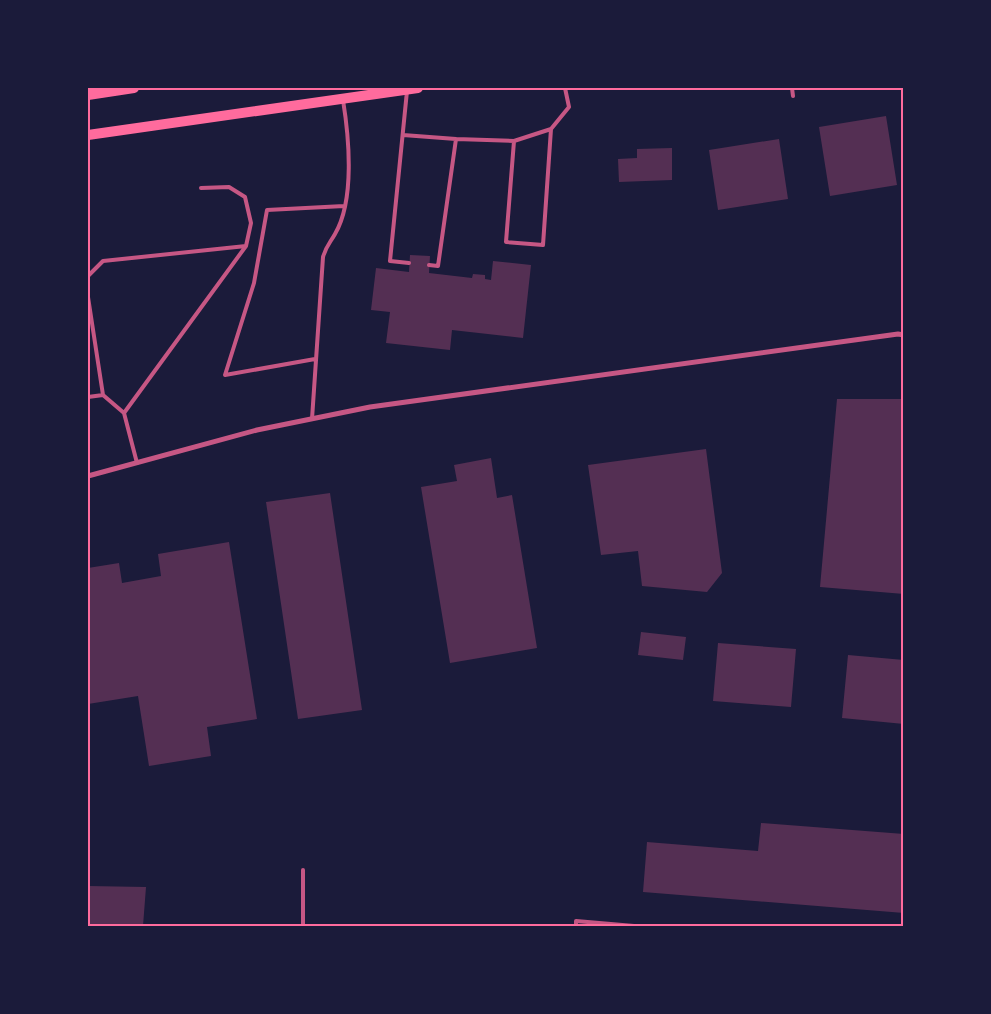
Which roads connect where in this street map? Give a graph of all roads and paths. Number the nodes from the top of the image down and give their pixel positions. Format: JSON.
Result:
{"nodes":[{"id":1,"x":134,"y":88,"type":"edge"},
{"id":2,"x":413,"y":88,"type":"edge"},
{"id":3,"x":565,"y":88,"type":"edge"},
{"id":4,"x":792,"y":88,"type":"edge"},
{"id":5,"x":88,"y":95,"type":"edge"},
{"id":6,"x":793,"y":96,"type":"dead end"},
{"id":7,"x":343,"y":100,"type":"junction"},
{"id":8,"x":551,"y":129,"type":"junction"},
{"id":9,"x":88,"y":134,"type":"edge"},
{"id":10,"x":403,"y":135,"type":"junction"},
{"id":11,"x":456,"y":139,"type":"junction"},
{"id":12,"x":514,"y":141,"type":"junction"},
{"id":13,"x":201,"y":188,"type":"dead end"},
{"id":14,"x":344,"y":206,"type":"junction"},
{"id":15,"x":246,"y":246,"type":"junction"},
{"id":16,"x":409,"y":263,"type":"dead end"},
{"id":17,"x":429,"y":266,"type":"dead end"},
{"id":18,"x":88,"y":276,"type":"edge"},
{"id":19,"x":88,"y":297,"type":"edge"},
{"id":20,"x":904,"y":335,"type":"edge"},
{"id":21,"x":315,"y":358,"type":"junction"},
{"id":22,"x":103,"y":395,"type":"junction"},
{"id":23,"x":88,"y":397,"type":"edge"},
{"id":24,"x":124,"y":413,"type":"junction"},
{"id":25,"x":312,"y":419,"type":"junction"},
{"id":26,"x":138,"y":463,"type":"junction"},
{"id":27,"x":88,"y":476,"type":"edge"},
{"id":28,"x":303,"y":870,"type":"dead end"},
{"id":29,"x":303,"y":926,"type":"edge"},
{"id":30,"x":576,"y":926,"type":"edge"},
{"id":31,"x":634,"y":926,"type":"edge"}],
"edges":[{"from":1,"to":5,"type":"main road"},
{"from":2,"to":7,"type":"main road"},
{"from":2,"to":10,"type":"lane"},
{"from":3,"to":8,"type":"lane"},
{"from":4,"to":6,"type":"lane"},
{"from":7,"to":9,"type":"main road"},
{"from":7,"to":14,"type":"lane"},
{"from":8,"to":12,"type":"lane"},
{"from":8,"to":12,"type":"lane"},
{"from":10,"to":11,"type":"lane"},
{"from":10,"to":16,"type":"lane"},
{"from":11,"to":12,"type":"lane"},
{"from":11,"to":17,"type":"lane"},
{"from":13,"to":15,"type":"lane"},
{"from":14,"to":21,"type":"lane"},
{"from":14,"to":21,"type":"lane"},
{"from":15,"to":18,"type":"lane"},
{"from":15,"to":24,"type":"lane"},
{"from":19,"to":22,"type":"lane"},
{"from":20,"to":25,"type":"street"},
{"from":21,"to":25,"type":"lane"},
{"from":22,"to":23,"type":"lane"},
{"from":22,"to":24,"type":"lane"},
{"from":24,"to":26,"type":"lane"},
{"from":25,"to":26,"type":"street"},
{"from":26,"to":27,"type":"street"},
{"from":28,"to":29,"type":"lane"},
{"from":30,"to":31,"type":"lane"}]}
